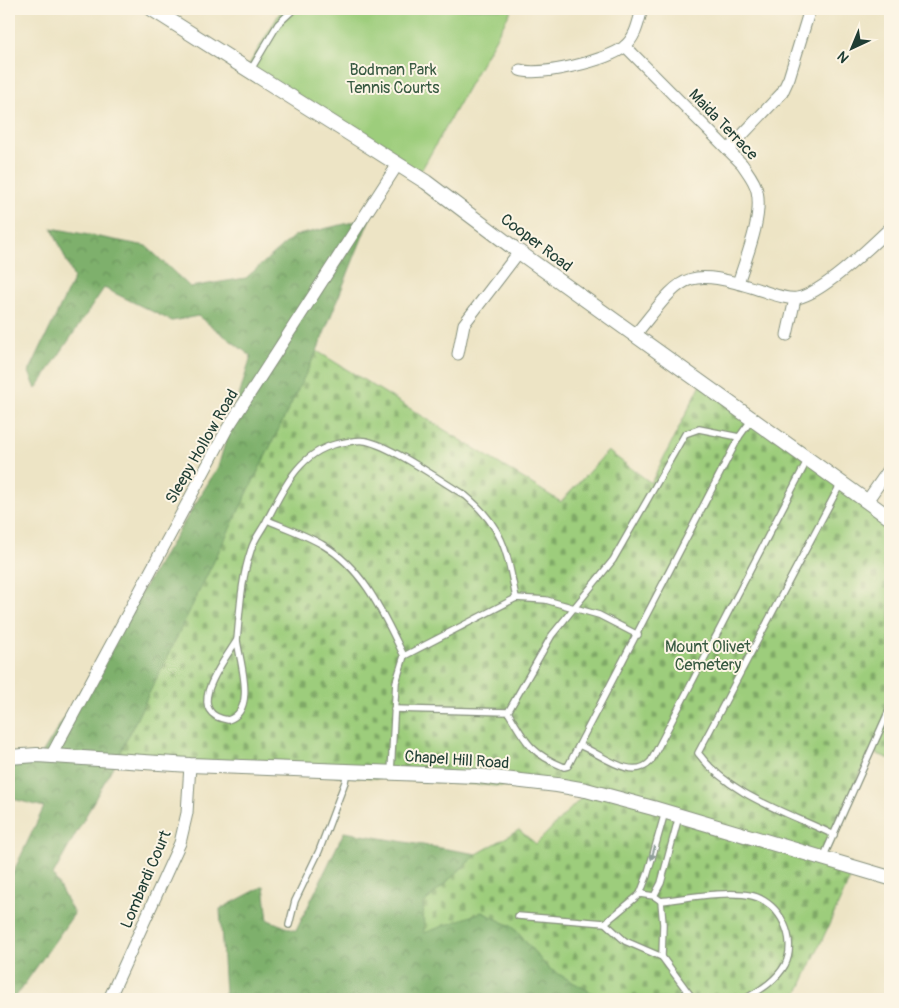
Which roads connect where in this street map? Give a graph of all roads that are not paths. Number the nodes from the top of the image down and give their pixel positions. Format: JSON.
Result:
{"nodes":[{"id":1,"x":152,"y":9,"type":"edge"},
{"id":2,"x":294,"y":9,"type":"edge"},
{"id":3,"x":642,"y":9,"type":"edge"},
{"id":4,"x":810,"y":9,"type":"edge"},
{"id":5,"x":625,"y":46,"type":"junction"},
{"id":6,"x":520,"y":70,"type":"dead end"},
{"id":7,"x":250,"y":71,"type":"junction"},
{"id":8,"x":728,"y":150,"type":"junction"},
{"id":9,"x":398,"y":164,"type":"junction"},
{"id":10,"x":890,"y":228,"type":"edge"},
{"id":11,"x":519,"y":252,"type":"junction"},
{"id":12,"x":738,"y":282,"type":"junction"},
{"id":13,"x":795,"y":299,"type":"junction"},
{"id":14,"x":787,"y":335,"type":"dead end"},
{"id":15,"x":635,"y":336,"type":"junction"},
{"id":16,"x":458,"y":354,"type":"dead end"},
{"id":17,"x":752,"y":420,"type":"junction"},
{"id":18,"x":739,"y":437,"type":"junction"},
{"id":19,"x":808,"y":459,"type":"junction"},
{"id":20,"x":890,"y":468,"type":"edge"},
{"id":21,"x":841,"y":483,"type":"junction"},
{"id":22,"x":866,"y":501,"type":"junction"},
{"id":23,"x":890,"y":518,"type":"edge"},
{"id":24,"x":267,"y":520,"type":"junction"},
{"id":25,"x":516,"y":598,"type":"junction"},
{"id":26,"x":575,"y":608,"type":"junction"},
{"id":27,"x":638,"y":635,"type":"junction"},
{"id":28,"x":237,"y":640,"type":"junction"},
{"id":29,"x":404,"y":656,"type":"junction"},
{"id":30,"x":890,"y":708,"type":"edge"},
{"id":31,"x":394,"y":709,"type":"junction"},
{"id":32,"x":508,"y":712,"type":"junction"},
{"id":33,"x":581,"y":746,"type":"junction"},
{"id":34,"x":51,"y":756,"type":"junction"},
{"id":35,"x":9,"y":757,"type":"edge"},
{"id":36,"x":190,"y":765,"type":"junction"},
{"id":37,"x":347,"y":770,"type":"junction"},
{"id":38,"x":391,"y":772,"type":"junction"},
{"id":39,"x":665,"y":812,"type":"junction"},
{"id":40,"x":680,"y":816,"type":"junction"},
{"id":41,"x":834,"y":834,"type":"junction"},
{"id":42,"x":823,"y":858,"type":"junction"},
{"id":43,"x":890,"y":878,"type":"edge"},
{"id":44,"x":640,"y":894,"type":"junction"},
{"id":45,"x":654,"y":896,"type":"junction"},
{"id":46,"x":661,"y":902,"type":"junction"},
{"id":47,"x":518,"y":916,"type":"dead end"},
{"id":48,"x":605,"y":923,"type":"junction"},
{"id":49,"x":289,"y":925,"type":"dead end"},
{"id":50,"x":662,"y":957,"type":"junction"},
{"id":51,"x":108,"y":999,"type":"edge"},
{"id":52,"x":693,"y":999,"type":"edge"},
{"id":53,"x":744,"y":999,"type":"edge"}],
"edges":[{"from":1,"to":7,"type":"street","name":"Cooper Road"},
{"from":2,"to":7,"type":"lane"},
{"from":3,"to":5,"type":"street"},
{"from":4,"to":8,"type":"street"},
{"from":5,"to":6,"type":"street"},
{"from":5,"to":8,"type":"street","name":"Maida Terrace"},
{"from":7,"to":9,"type":"street","name":"Cooper Road"},
{"from":8,"to":12,"type":"street","name":"Maida Terrace"},
{"from":9,"to":11,"type":"street","name":"Cooper Road"},
{"from":9,"to":34,"type":"street","name":"Sleepy Hollow Road"},
{"from":10,"to":13,"type":"street"},
{"from":11,"to":15,"type":"street","name":"Cooper Road"},
{"from":11,"to":16,"type":"street"},
{"from":12,"to":13,"type":"street"},
{"from":12,"to":15,"type":"street"},
{"from":13,"to":14,"type":"street"},
{"from":15,"to":17,"type":"street","name":"Cooper Road"},
{"from":17,"to":18,"type":"lane"},
{"from":17,"to":19,"type":"street","name":"Cooper Road"},
{"from":18,"to":26,"type":"lane"},
{"from":18,"to":27,"type":"lane"},
{"from":19,"to":21,"type":"street","name":"Cooper Road"},
{"from":19,"to":33,"type":"lane"},
{"from":20,"to":22,"type":"street"},
{"from":21,"to":22,"type":"street","name":"Cooper Road"},
{"from":21,"to":41,"type":"lane"},
{"from":22,"to":23,"type":"street","name":"Cooper Road"},
{"from":24,"to":25,"type":"lane"},
{"from":24,"to":28,"type":"lane"},
{"from":24,"to":29,"type":"lane"},
{"from":25,"to":26,"type":"lane"},
{"from":25,"to":29,"type":"lane"},
{"from":26,"to":27,"type":"lane"},
{"from":26,"to":32,"type":"lane"},
{"from":27,"to":33,"type":"lane"},
{"from":28,"to":28,"type":"lane"},
{"from":29,"to":31,"type":"lane"},
{"from":30,"to":41,"type":"lane"},
{"from":31,"to":32,"type":"lane"},
{"from":31,"to":38,"type":"lane"},
{"from":32,"to":33,"type":"lane"},
{"from":34,"to":35,"type":"street","name":"Chapel Hill Road"},
{"from":34,"to":36,"type":"street","name":"Chapel Hill Road"},
{"from":36,"to":37,"type":"street","name":"Chapel Hill Road"},
{"from":36,"to":51,"type":"street","name":"Lombardi Court"},
{"from":37,"to":38,"type":"street","name":"Chapel Hill Road"},
{"from":37,"to":49,"type":"lane"},
{"from":38,"to":39,"type":"street","name":"Chapel Hill Road"},
{"from":39,"to":40,"type":"street","name":"Chapel Hill Road"},
{"from":39,"to":44,"type":"lane","one_way":true},
{"from":40,"to":42,"type":"street","name":"Chapel Hill Road"},
{"from":40,"to":45,"type":"lane"},
{"from":41,"to":42,"type":"lane"},
{"from":42,"to":43,"type":"street","name":"Chapel Hill Road"},
{"from":44,"to":45,"type":"lane"},
{"from":44,"to":48,"type":"lane"},
{"from":45,"to":46,"type":"lane"},
{"from":46,"to":50,"type":"lane"},
{"from":46,"to":53,"type":"lane"},
{"from":47,"to":48,"type":"lane"},
{"from":48,"to":50,"type":"lane"},
{"from":50,"to":52,"type":"lane"}]}
